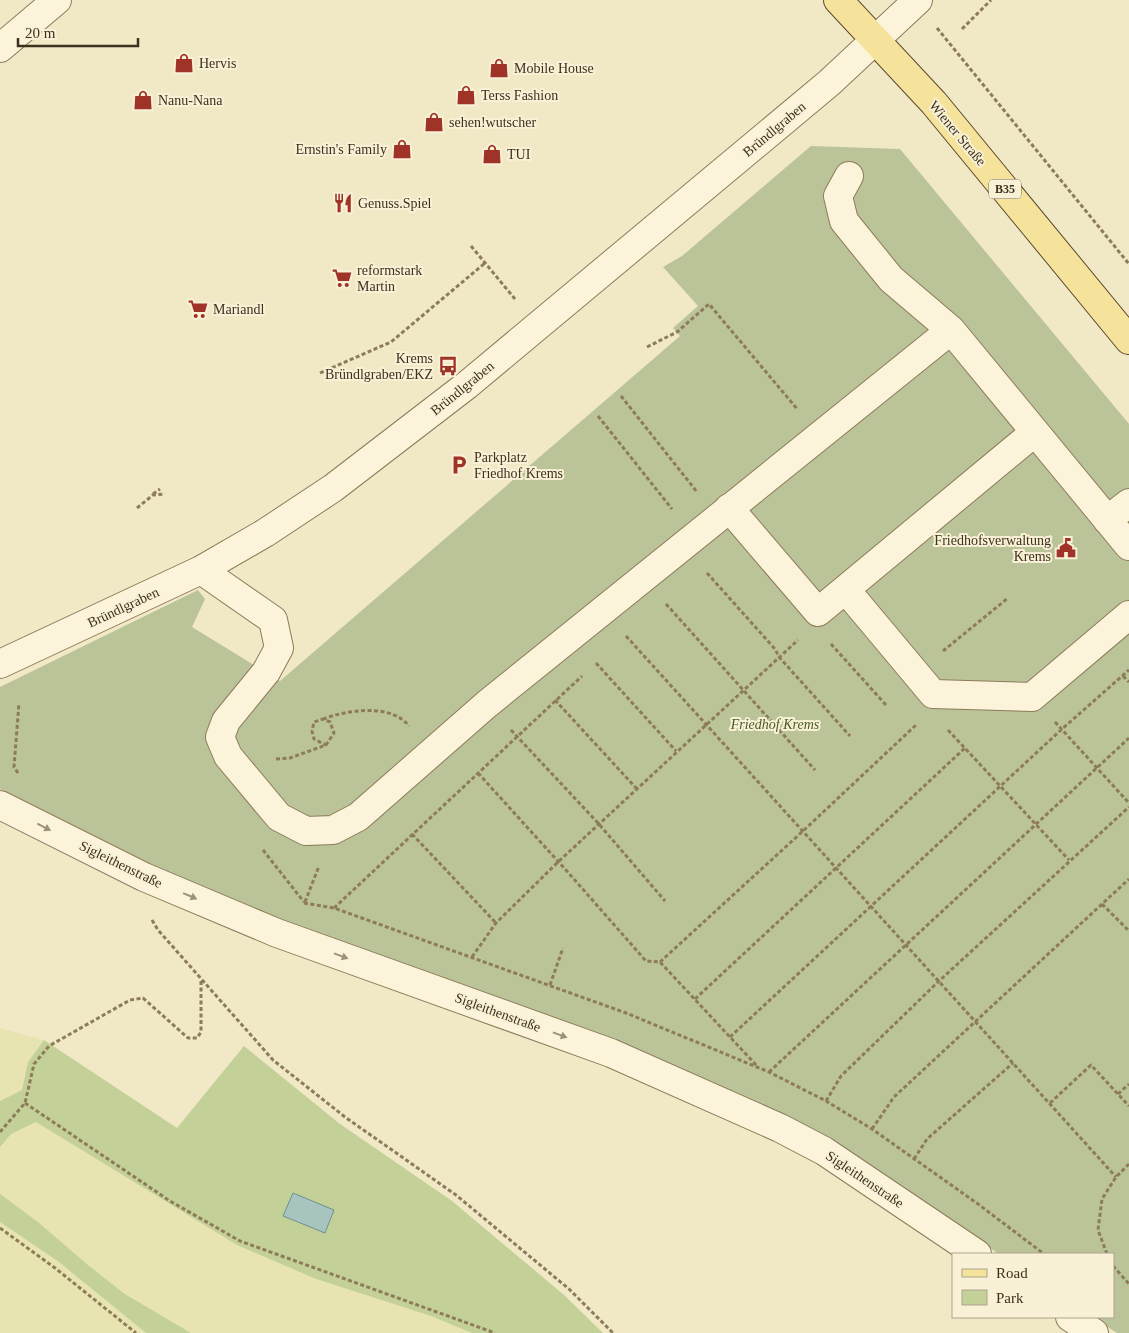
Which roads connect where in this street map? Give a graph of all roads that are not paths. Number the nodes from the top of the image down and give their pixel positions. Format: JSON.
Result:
{"nodes":[{"id":1,"x":57,"y":0,"type":"edge"},
{"id":2,"x":838,"y":0,"type":"edge"},
{"id":3,"x":918,"y":0,"type":"edge"},
{"id":4,"x":876,"y":41,"type":"junction"},
{"id":5,"x":0,"y":48,"type":"edge"},
{"id":6,"x":849,"y":176,"type":"dead end"},
{"id":7,"x":951,"y":330,"type":"junction"},
{"id":8,"x":1129,"y":340,"type":"edge"},
{"id":9,"x":1035,"y":432,"type":"junction"},
{"id":10,"x":1129,"y":503,"type":"edge"},
{"id":11,"x":723,"y":513,"type":"junction"},
{"id":12,"x":1107,"y":520,"type":"junction"},
{"id":13,"x":1129,"y":546,"type":"edge"},
{"id":14,"x":201,"y":570,"type":"junction"},
{"id":15,"x":846,"y":590,"type":"junction"},
{"id":16,"x":1129,"y":615,"type":"edge"},
{"id":17,"x":0,"y":664,"type":"edge"},
{"id":18,"x":0,"y":805,"type":"edge"},
{"id":19,"x":976,"y":1253,"type":"edge"},
{"id":20,"x":1072,"y":1318,"type":"edge"},
{"id":21,"x":1094,"y":1333,"type":"edge"}],
"edges":[{"from":1,"to":5,"type":"street"},
{"from":2,"to":4,"type":"main road","name":"Wiener Straße","number":"B35"},
{"from":3,"to":4,"type":"street","name":"Bründlgraben"},
{"from":4,"to":8,"type":"main road","name":"Wiener Straße","number":"B35"},
{"from":4,"to":14,"type":"street","name":"Bründlgraben"},
{"from":6,"to":7,"type":"street"},
{"from":7,"to":9,"type":"street"},
{"from":7,"to":11,"type":"street"},
{"from":9,"to":12,"type":"street"},
{"from":9,"to":15,"type":"street"},
{"from":10,"to":12,"type":"street"},
{"from":11,"to":14,"type":"street"},
{"from":11,"to":15,"type":"street"},
{"from":12,"to":13,"type":"street"},
{"from":14,"to":17,"type":"street","name":"Bründlgraben"},
{"from":15,"to":16,"type":"street"},
{"from":18,"to":19,"type":"street","name":"Sigleithenstraße","one_way":true},
{"from":20,"to":21,"type":"street"}]}
